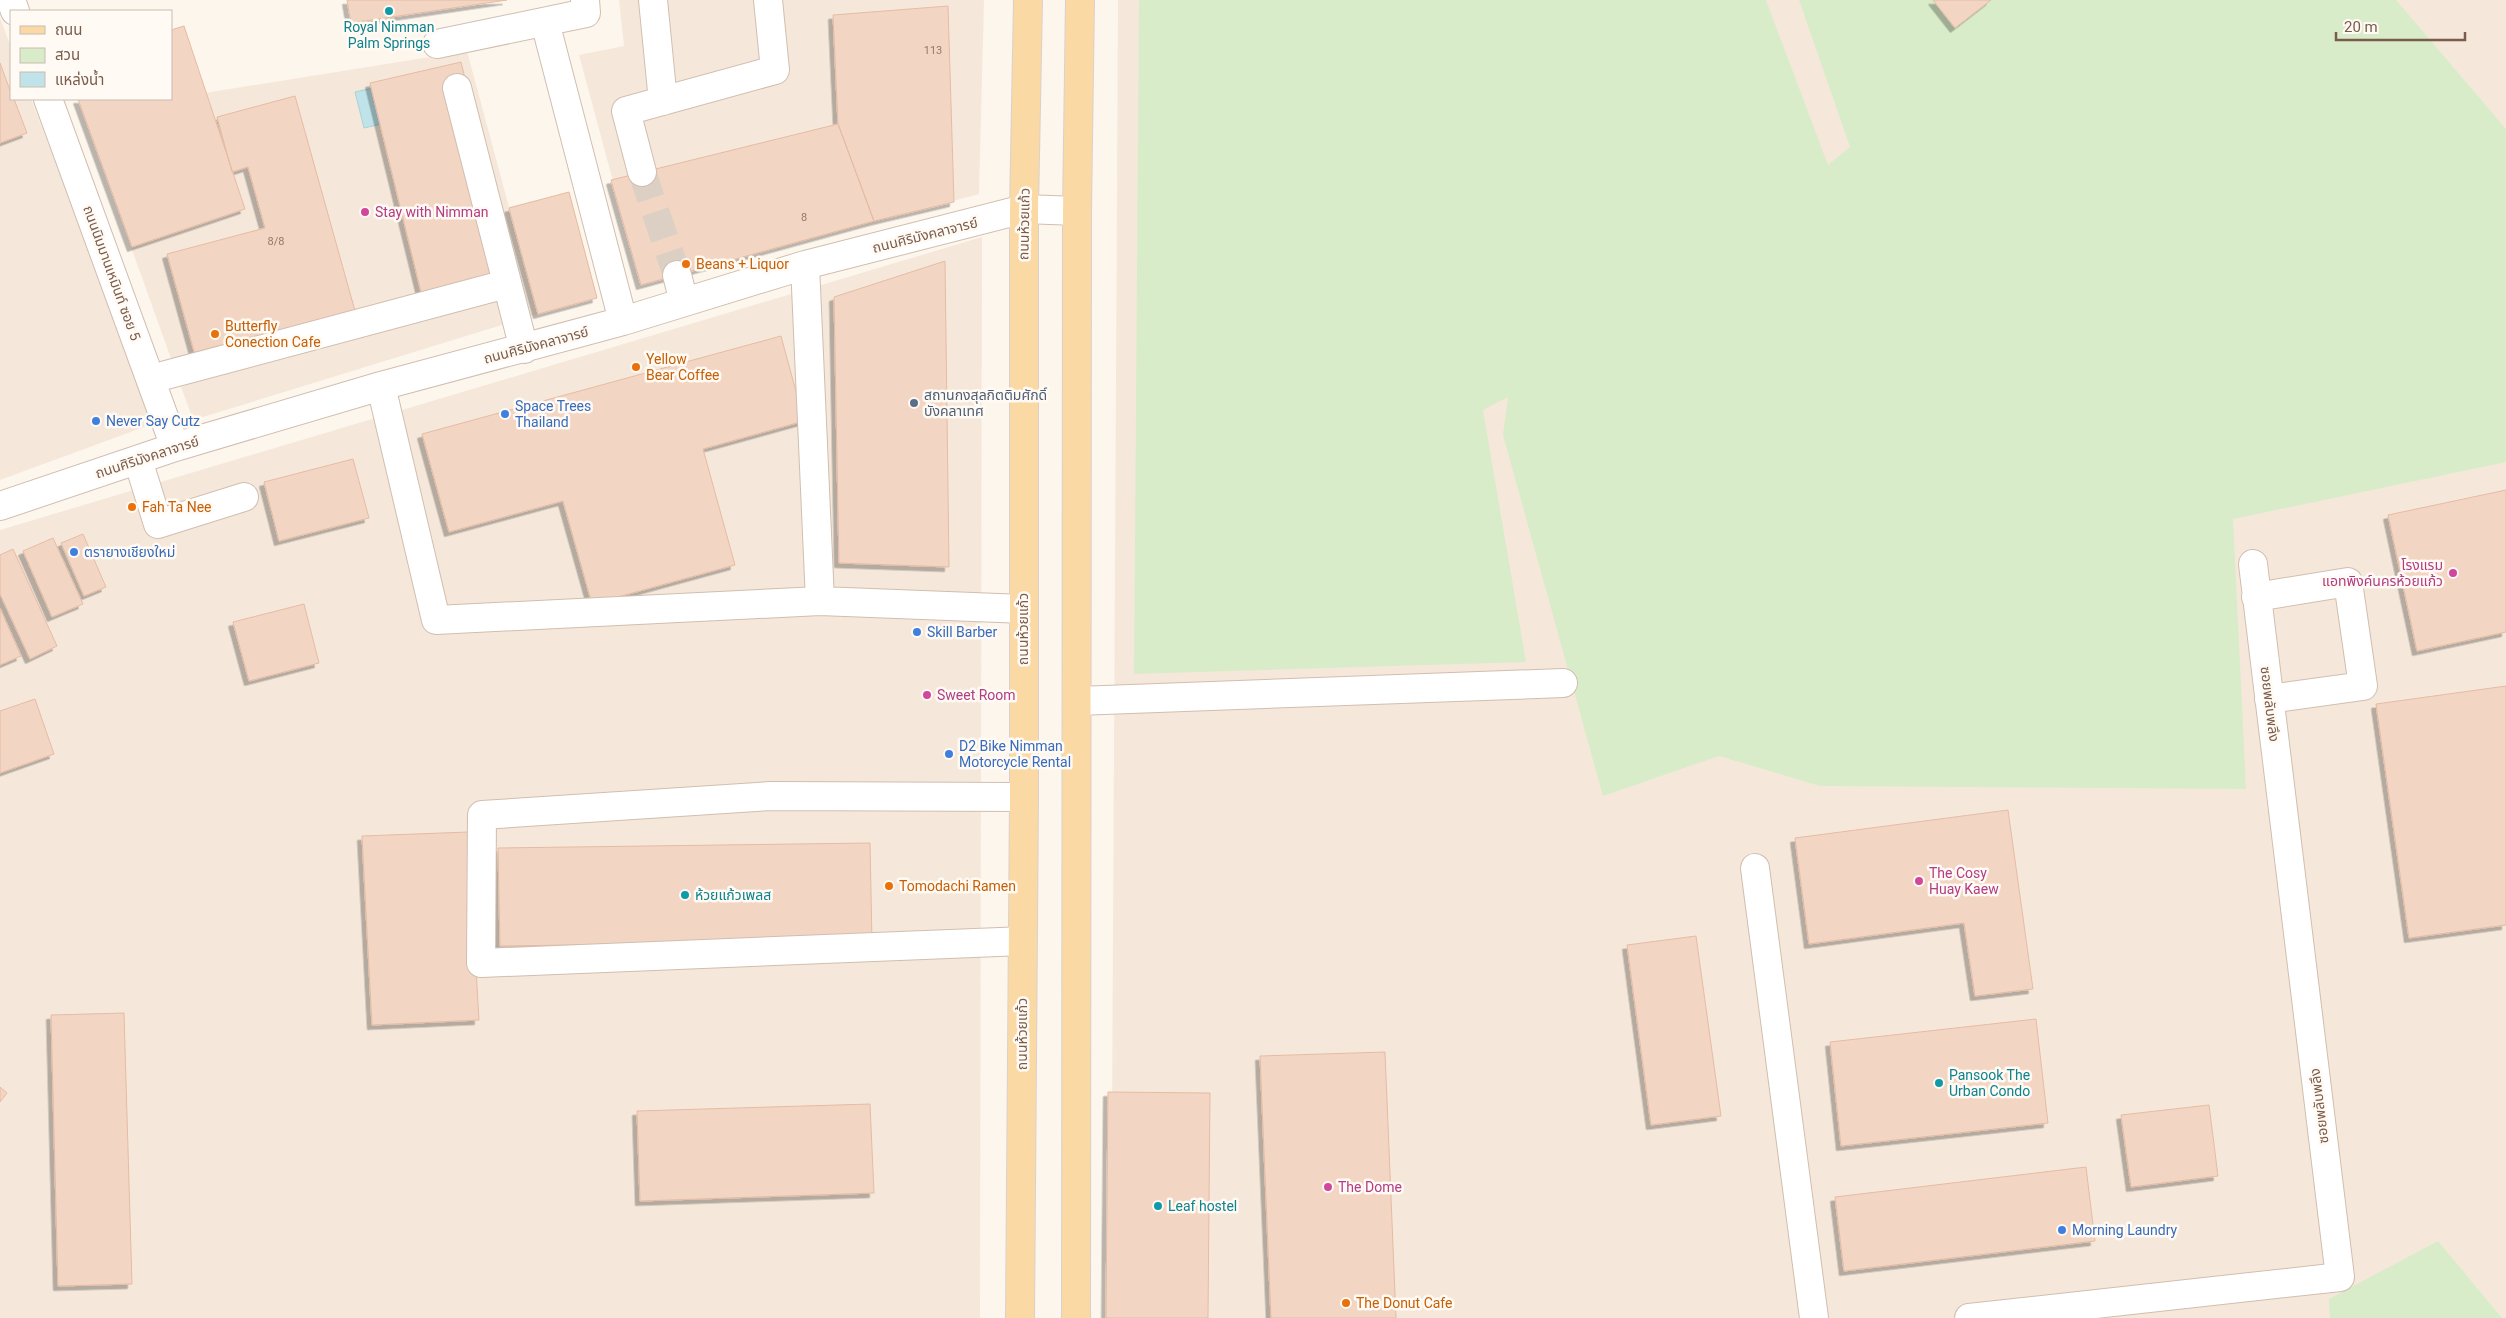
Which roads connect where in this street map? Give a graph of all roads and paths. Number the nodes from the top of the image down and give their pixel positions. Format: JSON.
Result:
{"nodes":[{"id":1,"x":585,"y":0,"type":"edge"},
{"id":2,"x":653,"y":0,"type":"edge"},
{"id":3,"x":768,"y":0,"type":"edge"},
{"id":4,"x":1028,"y":0,"type":"edge"},
{"id":5,"x":1080,"y":0,"type":"edge"},
{"id":6,"x":545,"y":22,"type":"junction"},
{"id":7,"x":437,"y":44,"type":"dead end"},
{"id":8,"x":457,"y":88,"type":"dead end"},
{"id":9,"x":48,"y":100,"type":"edge"},
{"id":10,"x":662,"y":101,"type":"junction"},
{"id":11,"x":642,"y":172,"type":"tunnel mouth"},
{"id":12,"x":1024,"y":209,"type":"junction"},
{"id":13,"x":1077,"y":211,"type":"junction"},
{"id":14,"x":806,"y":265,"type":"junction"},
{"id":15,"x":677,"y":275,"type":"tunnel mouth"},
{"id":16,"x":506,"y":284,"type":"junction"},
{"id":17,"x":684,"y":302,"type":"junction"},
{"id":18,"x":623,"y":321,"type":"junction"},
{"id":19,"x":524,"y":349,"type":"junction"},
{"id":20,"x":150,"y":379,"type":"junction"},
{"id":21,"x":381,"y":386,"type":"junction"},
{"id":22,"x":175,"y":447,"type":"junction"},
{"id":23,"x":138,"y":460,"type":"junction"},
{"id":24,"x":244,"y":497,"type":"dead end"},
{"id":25,"x":0,"y":506,"type":"edge"},
{"id":26,"x":2253,"y":564,"type":"dead end"},
{"id":27,"x":2256,"y":597,"type":"junction"},
{"id":28,"x":820,"y":601,"type":"junction"},
{"id":29,"x":1023,"y":609,"type":"junction"},
{"id":30,"x":1563,"y":684,"type":"dead end"},
{"id":31,"x":2269,"y":699,"type":"junction"},
{"id":32,"x":1077,"y":701,"type":"junction"},
{"id":33,"x":1024,"y":797,"type":"junction"},
{"id":34,"x":1754,"y":868,"type":"dead end"},
{"id":35,"x":1022,"y":941,"type":"junction"},
{"id":36,"x":2110,"y":1310,"type":"edge"},
{"id":37,"x":1982,"y":1317,"type":"edge"},
{"id":38,"x":1020,"y":1318,"type":"edge"},
{"id":39,"x":1076,"y":1318,"type":"edge"},
{"id":40,"x":1814,"y":1318,"type":"edge"}],
"edges":[{"from":1,"to":6,"type":"street"},
{"from":2,"to":10,"type":"street"},
{"from":3,"to":10,"type":"street"},
{"from":4,"to":12,"type":"main road","name":"ถนนห้วยแก้ว"},
{"from":5,"to":13,"type":"main road"},
{"from":6,"to":7,"type":"street"},
{"from":6,"to":18,"type":"street"},
{"from":8,"to":16,"type":"street"},
{"from":9,"to":20,"type":"street","name":"ถนนนิมมานเหมินท์ ซอย 5"},
{"from":10,"to":11,"type":"street"},
{"from":12,"to":13,"type":"street","name":"ถนนศิริมังคลาจารย์"},
{"from":12,"to":14,"type":"street","name":"ถนนศิริมังคลาจารย์"},
{"from":12,"to":29,"type":"main road","name":"ถนนห้วยแก้ว"},
{"from":13,"to":32,"type":"main road"},
{"from":14,"to":17,"type":"street","name":"ถนนศิริมังคลาจารย์"},
{"from":14,"to":28,"type":"street"},
{"from":15,"to":17,"type":"street"},
{"from":16,"to":19,"type":"street"},
{"from":16,"to":20,"type":"street"},
{"from":17,"to":18,"type":"street","name":"ถนนศิริมังคลาจารย์"},
{"from":18,"to":19,"type":"street","name":"ถนนศิริมังคลาจารย์"},
{"from":19,"to":21,"type":"street","name":"ถนนศิริมังคลาจารย์"},
{"from":20,"to":22,"type":"street","name":"ถนนนิมมานเหมินท์ ซอย 5"},
{"from":21,"to":22,"type":"street","name":"ถนนศิริมังคลาจารย์"},
{"from":21,"to":28,"type":"street"},
{"from":22,"to":23,"type":"street","name":"ถนนศิริมังคลาจารย์"},
{"from":23,"to":24,"type":"street"},
{"from":23,"to":25,"type":"street","name":"ถนนศิริมังคลาจารย์"},
{"from":26,"to":27,"type":"street","name":"ซอยพลับพลึง"},
{"from":27,"to":31,"type":"street","name":"ซอยพลับพลึง"},
{"from":27,"to":31,"type":"street"},
{"from":28,"to":29,"type":"street"},
{"from":29,"to":33,"type":"main road","name":"ถนนห้วยแก้ว"},
{"from":30,"to":32,"type":"street"},
{"from":31,"to":36,"type":"street","name":"ซอยพลับพลึง"},
{"from":32,"to":39,"type":"main road"},
{"from":33,"to":35,"type":"main road","name":"ถนนห้วยแก้ว"},
{"from":33,"to":35,"type":"street"},
{"from":34,"to":40,"type":"street"},
{"from":35,"to":38,"type":"main road","name":"ถนนห้วยแก้ว"},
{"from":36,"to":37,"type":"street","name":"ซอยพลับพลึง"}]}
